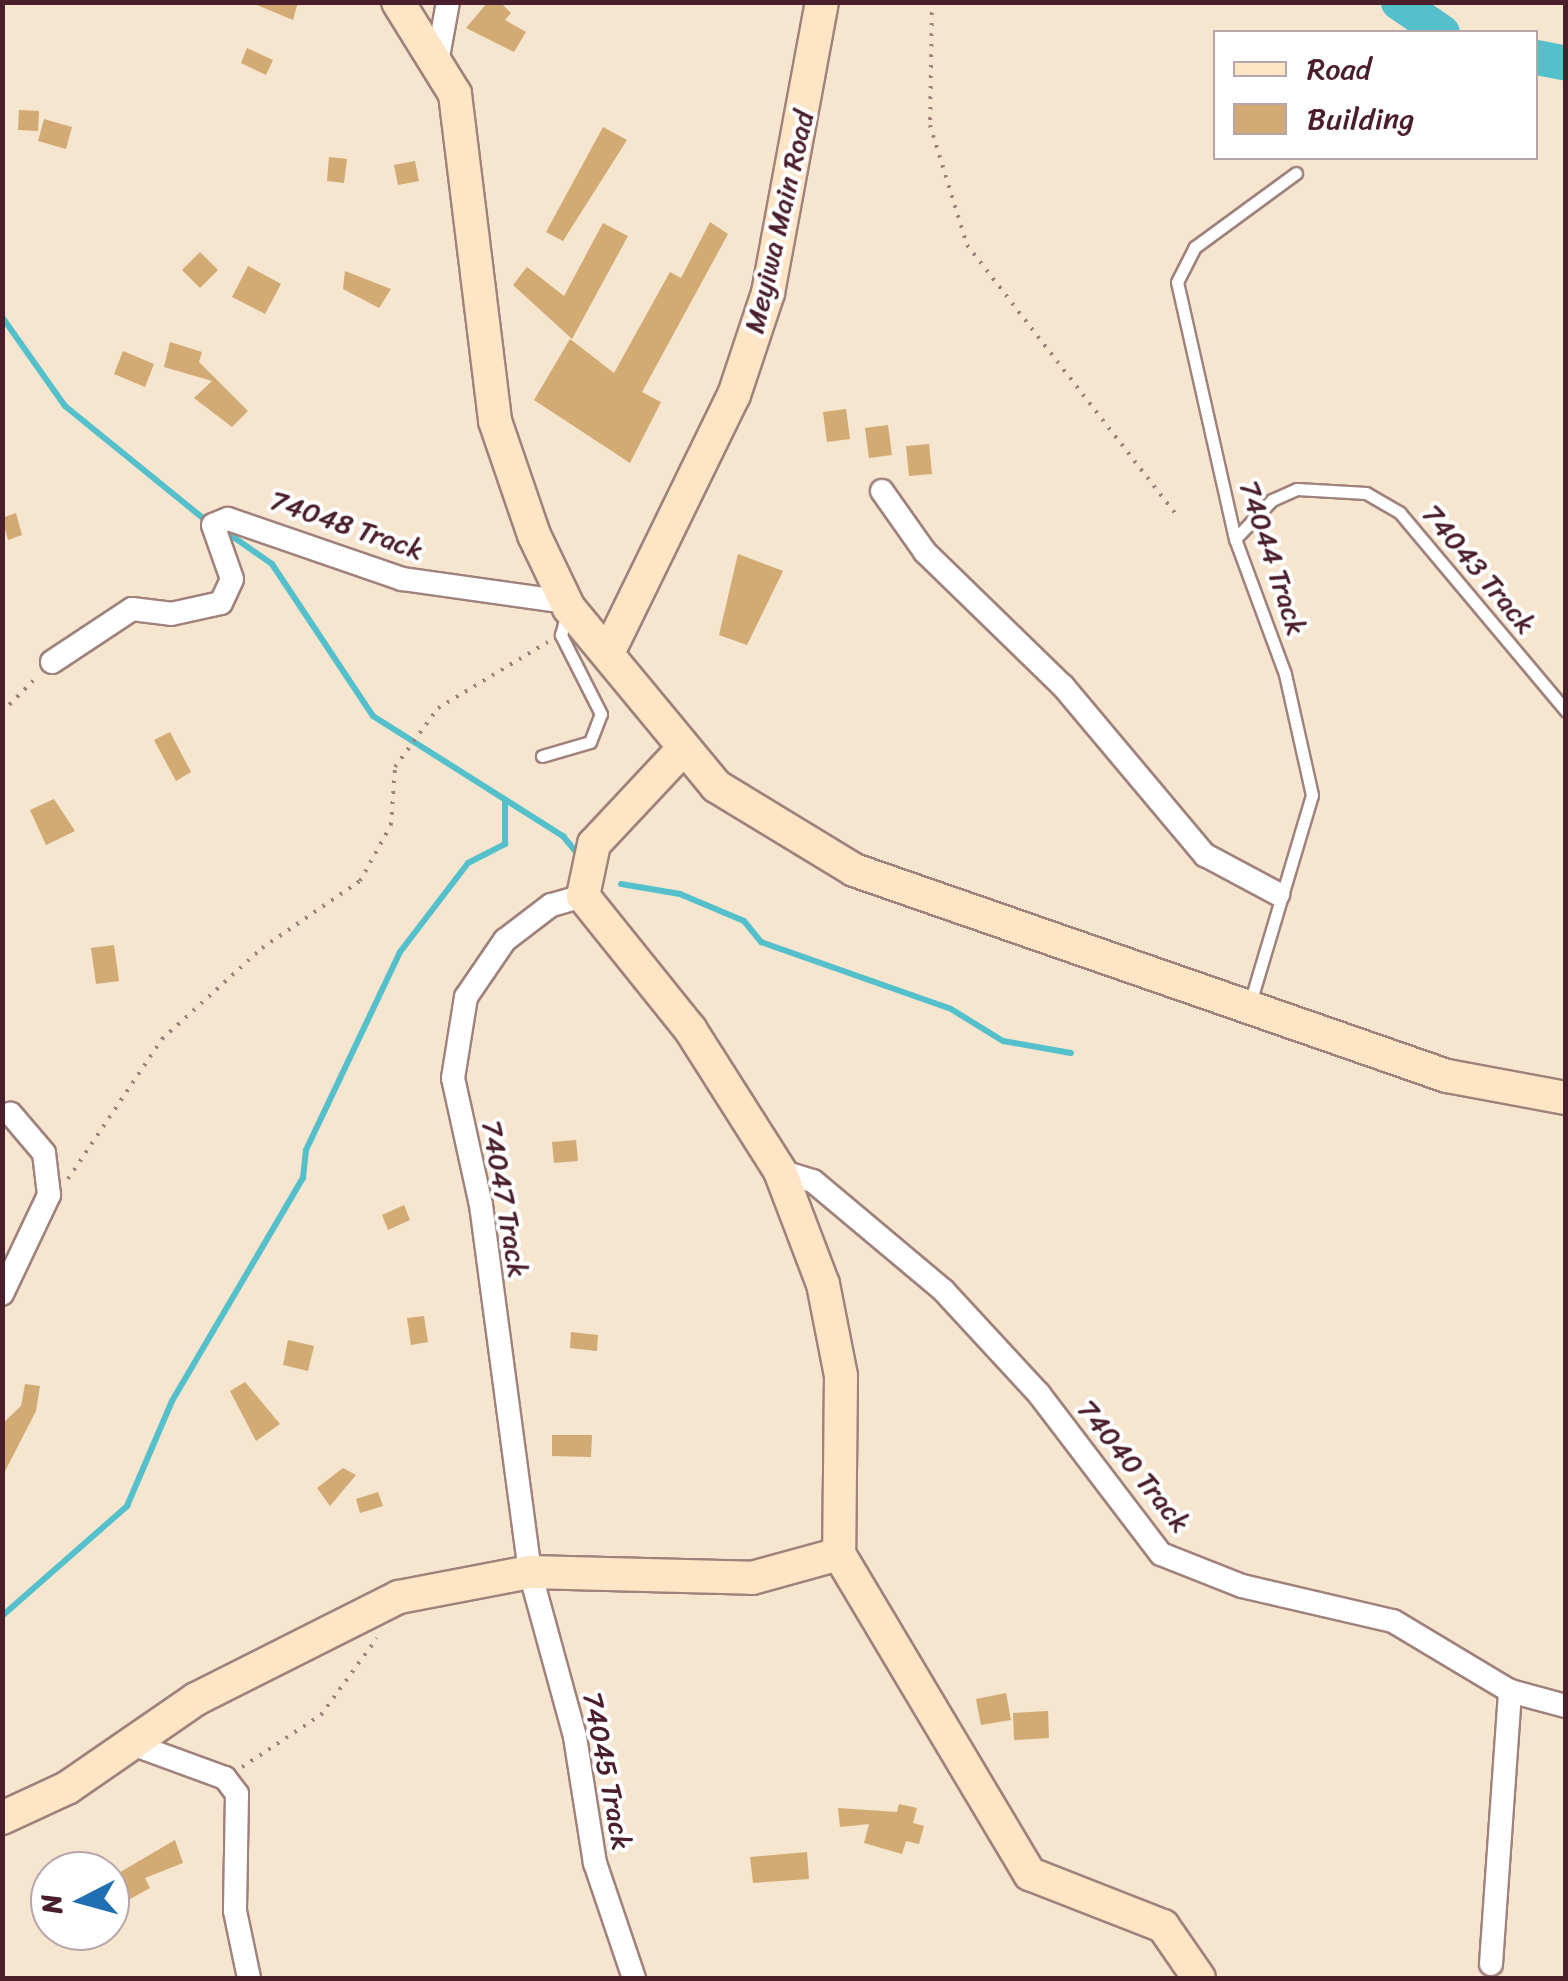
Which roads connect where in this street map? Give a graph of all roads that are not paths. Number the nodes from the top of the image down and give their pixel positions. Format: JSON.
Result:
{"nodes":[{"id":1,"x":398,"y":2,"type":"edge"},
{"id":2,"x":448,"y":2,"type":"edge"},
{"id":3,"x":822,"y":2,"type":"edge"},
{"id":4,"x":438,"y":57,"type":"junction"},
{"id":5,"x":1296,"y":173,"type":"dead end"},
{"id":6,"x":882,"y":490,"type":"dead end"},
{"id":7,"x":1234,"y":539,"type":"junction"},
{"id":8,"x":566,"y":615,"type":"junction"},
{"id":9,"x":608,"y":652,"type":"junction"},
{"id":10,"x":52,"y":662,"type":"road end"},
{"id":11,"x":1566,"y":711,"type":"edge"},
{"id":12,"x":683,"y":749,"type":"junction"},
{"id":13,"x":542,"y":756,"type":"dead end"},
{"id":14,"x":583,"y":888,"type":"junction"},
{"id":15,"x":1278,"y":894,"type":"junction"},
{"id":16,"x":1249,"y":1006,"type":"junction"},
{"id":17,"x":1566,"y":1098,"type":"edge"},
{"id":18,"x":10,"y":1113,"type":"dead end"},
{"id":19,"x":780,"y":1171,"type":"junction"},
{"id":20,"x":2,"y":1294,"type":"edge"},
{"id":21,"x":839,"y":1554,"type":"junction"},
{"id":22,"x":530,"y":1572,"type":"junction"},
{"id":23,"x":1510,"y":1691,"type":"junction"},
{"id":24,"x":1566,"y":1706,"type":"edge"},
{"id":25,"x":132,"y":1744,"type":"junction"},
{"id":26,"x":2,"y":1818,"type":"edge"},
{"id":27,"x":1492,"y":1964,"type":"dead end"},
{"id":28,"x":249,"y":1978,"type":"edge"},
{"id":29,"x":634,"y":1978,"type":"edge"},
{"id":30,"x":1199,"y":1978,"type":"edge"}],
"edges":[{"from":1,"to":4,"type":"street"},
{"from":2,"to":4,"type":"street"},
{"from":3,"to":9,"type":"street","name":"Meyiwa Main Road"},
{"from":4,"to":8,"type":"street"},
{"from":5,"to":7,"type":"lane","name":"74044 Track"},
{"from":6,"to":15,"type":"street"},
{"from":7,"to":11,"type":"lane","name":"74043 Track"},
{"from":7,"to":15,"type":"lane","name":"74044 Track"},
{"from":8,"to":9,"type":"street"},
{"from":8,"to":10,"type":"street","name":"74048 Track"},
{"from":8,"to":13,"type":"lane"},
{"from":9,"to":12,"type":"street"},
{"from":12,"to":14,"type":"street"},
{"from":12,"to":16,"type":"street"},
{"from":14,"to":19,"type":"street"},
{"from":14,"to":22,"type":"street","name":"74047 Track"},
{"from":15,"to":16,"type":"lane","name":"74044 Track"},
{"from":16,"to":17,"type":"street"},
{"from":18,"to":20,"type":"street"},
{"from":19,"to":21,"type":"street"},
{"from":19,"to":23,"type":"street","name":"74040 Track"},
{"from":21,"to":22,"type":"street"},
{"from":21,"to":30,"type":"street"},
{"from":22,"to":25,"type":"street"},
{"from":22,"to":29,"type":"street","name":"74045 Track"},
{"from":23,"to":24,"type":"street","name":"74040 Track"},
{"from":23,"to":27,"type":"street"},
{"from":25,"to":26,"type":"street"},
{"from":25,"to":28,"type":"street"}]}
